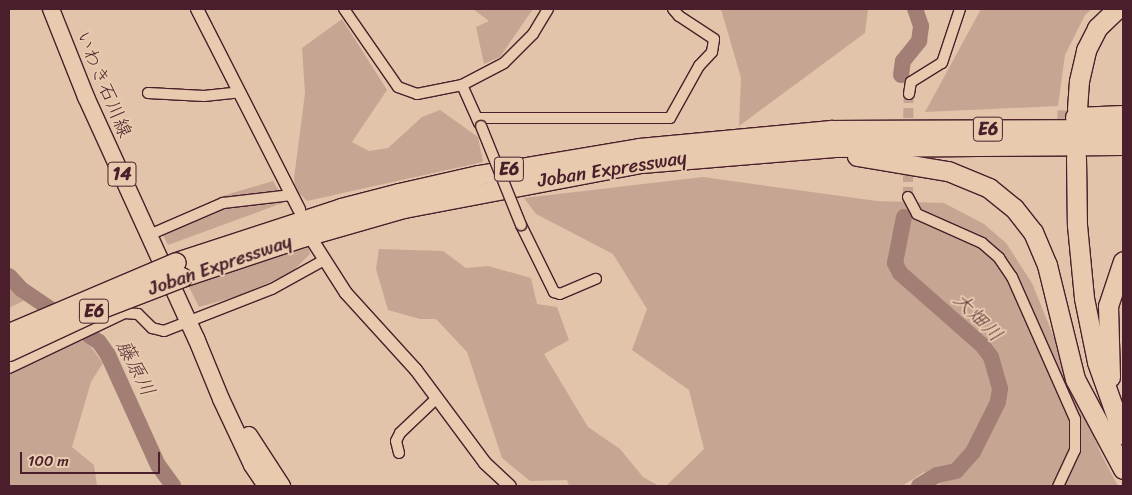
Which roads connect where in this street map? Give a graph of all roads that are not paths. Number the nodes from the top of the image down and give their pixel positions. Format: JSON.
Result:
{"nodes":[{"id":1,"x":51,"y":9,"type":"edge"},
{"id":2,"x":344,"y":9,"type":"edge"},
{"id":3,"x":548,"y":9,"type":"edge"},
{"id":4,"x":673,"y":9,"type":"edge"},
{"id":5,"x":960,"y":9,"type":"edge"},
{"id":6,"x":1101,"y":9,"type":"edge"},
{"id":7,"x":1117,"y":9,"type":"edge"},
{"id":8,"x":201,"y":10,"type":"edge"},
{"id":9,"x":462,"y":85,"type":"junction"},
{"id":10,"x":240,"y":92,"type":"junction"},
{"id":11,"x":148,"y":93,"type":"dead end"},
{"id":12,"x":908,"y":94,"type":"tunnel mouth"},
{"id":13,"x":1123,"y":115,"type":"edge"},
{"id":14,"x":479,"y":122,"type":"junction"},
{"id":15,"x":1123,"y":129,"type":"edge"},
{"id":16,"x":852,"y":130,"type":"junction"},
{"id":17,"x":1123,"y":145,"type":"edge"},
{"id":18,"x":641,"y":163,"type":"junction"},
{"id":19,"x":292,"y":195,"type":"junction"},
{"id":20,"x":908,"y":197,"type":"tunnel mouth"},
{"id":21,"x":299,"y":209,"type":"dead end"},
{"id":22,"x":149,"y":235,"type":"junction"},
{"id":23,"x":314,"y":243,"type":"dead end"},
{"id":24,"x":324,"y":260,"type":"junction"},
{"id":25,"x":1123,"y":261,"type":"edge"},
{"id":26,"x":179,"y":270,"type":"junction"},
{"id":27,"x":596,"y":279,"type":"dead end"},
{"id":28,"x":188,"y":320,"type":"junction"},
{"id":29,"x":9,"y":332,"type":"edge"},
{"id":30,"x":196,"y":338,"type":"junction"},
{"id":31,"x":9,"y":351,"type":"edge"},
{"id":32,"x":9,"y":368,"type":"edge"},
{"id":33,"x":1111,"y":396,"type":"junction"},
{"id":34,"x":437,"y":398,"type":"junction"},
{"id":35,"x":1103,"y":426,"type":"junction"},
{"id":36,"x":1123,"y":436,"type":"edge"},
{"id":37,"x":399,"y":453,"type":"dead end"},
{"id":38,"x":1123,"y":469,"type":"edge"},
{"id":39,"x":266,"y":486,"type":"edge"},
{"id":40,"x":282,"y":486,"type":"edge"},
{"id":41,"x":510,"y":486,"type":"edge"},
{"id":42,"x":1058,"y":486,"type":"edge"}],
"edges":[{"from":1,"to":22,"type":"main road","name":"いわき石川線","number":"14"},
{"from":2,"to":9,"type":"street"},
{"from":3,"to":9,"type":"street"},
{"from":4,"to":14,"type":"street"},
{"from":5,"to":12,"type":"street"},
{"from":6,"to":7,"type":"highway"},
{"from":8,"to":10,"type":"street"},
{"from":9,"to":14,"type":"street"},
{"from":10,"to":11,"type":"street"},
{"from":10,"to":19,"type":"street"},
{"from":13,"to":16,"type":"highway"},
{"from":14,"to":27,"type":"street","bridge":true},
{"from":15,"to":16,"type":"highway","name":"Joban Expressway","number":"E6"},
{"from":16,"to":26,"type":"highway","name":"Joban Expressway","number":"E6"},
{"from":17,"to":18,"type":"highway","name":"Joban Expressway","number":"E6"},
{"from":18,"to":26,"type":"highway","name":"Joban Expressway","number":"E6"},
{"from":18,"to":35,"type":"highway"},
{"from":19,"to":21,"type":"street"},
{"from":19,"to":22,"type":"street"},
{"from":20,"to":42,"type":"street"},
{"from":22,"to":28,"type":"main road","name":"いわき石川線","number":"14"},
{"from":23,"to":24,"type":"street"},
{"from":24,"to":28,"type":"street"},
{"from":24,"to":34,"type":"street"},
{"from":25,"to":33,"type":"highway"},
{"from":26,"to":29,"type":"highway","name":"Joban Expressway","number":"E6","bridge":true},
{"from":26,"to":31,"type":"highway","name":"Joban Expressway","number":"E6","bridge":true},
{"from":28,"to":30,"type":"main road","name":"いわき石川線","number":"14"},
{"from":28,"to":32,"type":"street"},
{"from":30,"to":39,"type":"main road","name":"いわき石川線","number":"14"},
{"from":30,"to":40,"type":"main road","name":"いわき石川線","number":"14"},
{"from":33,"to":35,"type":"highway"},
{"from":33,"to":36,"type":"highway"},
{"from":34,"to":37,"type":"street"},
{"from":34,"to":41,"type":"street"},
{"from":35,"to":38,"type":"highway"}]}
